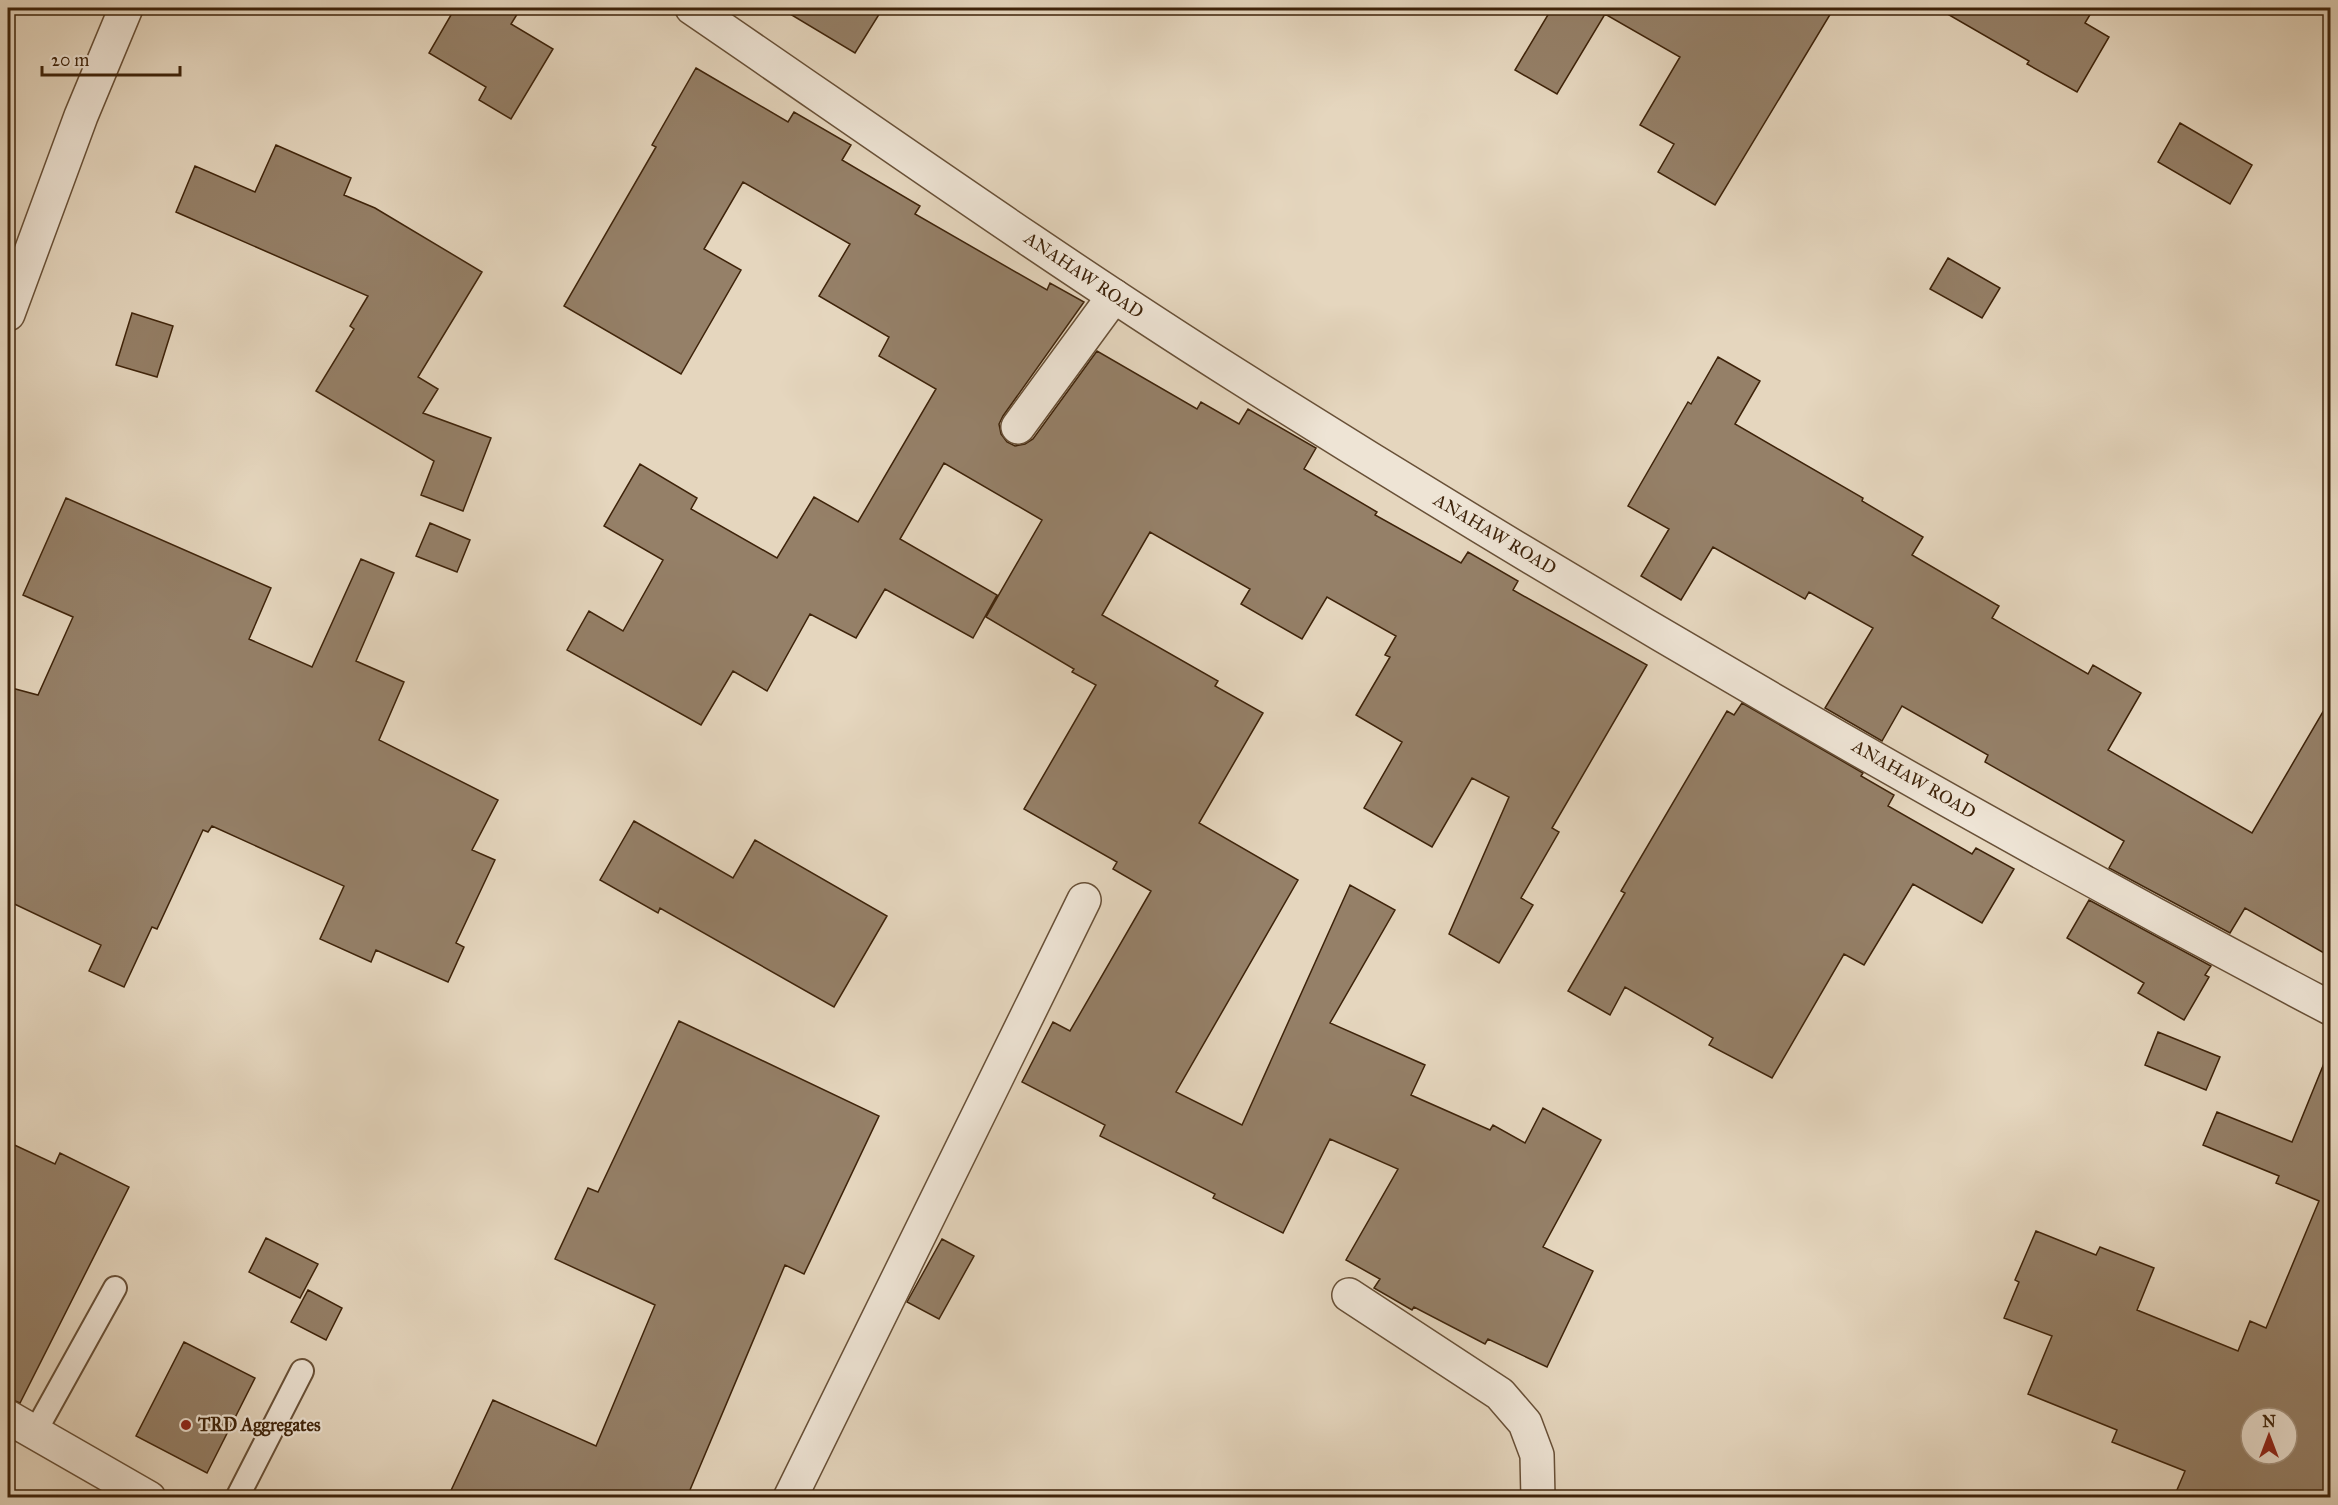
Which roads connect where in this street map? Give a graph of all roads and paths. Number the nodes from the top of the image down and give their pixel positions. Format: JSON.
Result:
{"nodes":[{"id":1,"x":126,"y":8,"type":"edge"},
{"id":2,"x":692,"y":8,"type":"edge"},
{"id":3,"x":1114,"y":296,"type":"junction"},
{"id":4,"x":8,"y":314,"type":"edge"},
{"id":5,"x":1018,"y":427,"type":"dead end"},
{"id":6,"x":1084,"y":900,"type":"dead end"},
{"id":7,"x":2331,"y":1008,"type":"edge"},
{"id":8,"x":115,"y":1288,"type":"dead end"},
{"id":9,"x":1349,"y":1295,"type":"dead end"},
{"id":10,"x":302,"y":1371,"type":"dead end"},
{"id":11,"x":21,"y":1424,"type":"edge"},
{"id":12,"x":149,"y":1497,"type":"edge"},
{"id":13,"x":237,"y":1497,"type":"edge"},
{"id":14,"x":790,"y":1497,"type":"edge"},
{"id":15,"x":1538,"y":1497,"type":"edge"}],
"edges":[{"from":1,"to":4,"type":"street"},
{"from":2,"to":3,"type":"street","name":"ANAHAW ROAD"},
{"from":3,"to":5,"type":"street"},
{"from":3,"to":7,"type":"street","name":"ANAHAW ROAD"},
{"from":6,"to":14,"type":"street"},
{"from":8,"to":11,"type":"lane"},
{"from":9,"to":15,"type":"street"},
{"from":10,"to":13,"type":"lane"},
{"from":11,"to":12,"type":"street"}]}
